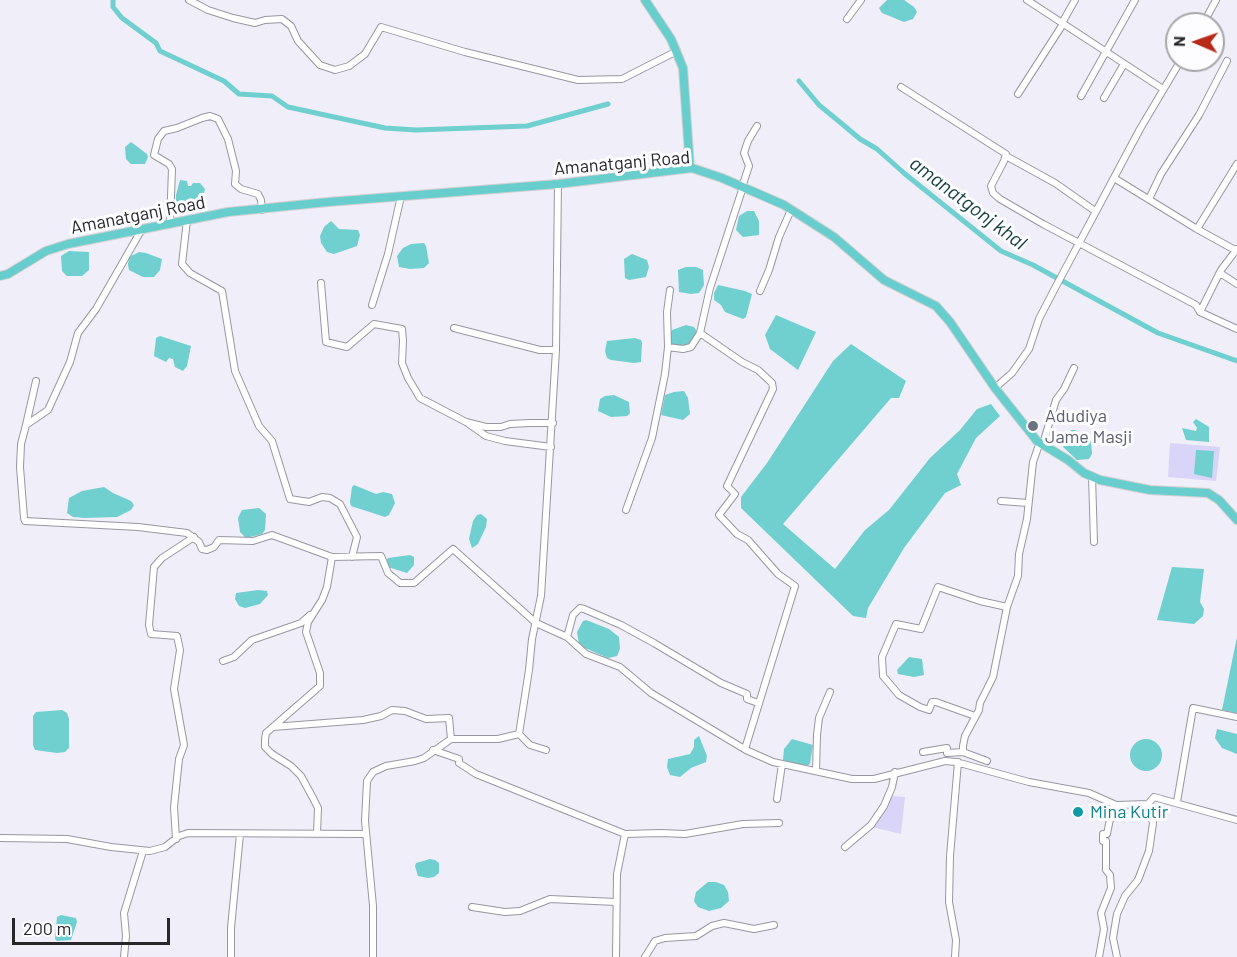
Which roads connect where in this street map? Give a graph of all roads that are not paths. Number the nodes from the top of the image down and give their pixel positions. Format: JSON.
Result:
{"nodes":[{"id":1,"x":189,"y":0,"type":"edge"},
{"id":2,"x":645,"y":0,"type":"edge"},
{"id":3,"x":861,"y":0,"type":"edge"},
{"id":4,"x":1027,"y":0,"type":"edge"},
{"id":5,"x":1075,"y":0,"type":"edge"},
{"id":6,"x":1135,"y":0,"type":"edge"},
{"id":7,"x":1036,"y":2,"type":"edge"},
{"id":8,"x":847,"y":19,"type":"dead end"},
{"id":9,"x":1063,"y":23,"type":"junction"},
{"id":10,"x":677,"y":51,"type":"junction"},
{"id":11,"x":1105,"y":51,"type":"junction"},
{"id":12,"x":1227,"y":61,"type":"dead end"},
{"id":13,"x":1124,"y":64,"type":"junction"},
{"id":14,"x":1174,"y":72,"type":"edge"},
{"id":15,"x":901,"y":87,"type":"dead end"},
{"id":16,"x":1163,"y":89,"type":"junction"},
{"id":17,"x":1018,"y":94,"type":"dead end"},
{"id":18,"x":1081,"y":96,"type":"dead end"},
{"id":19,"x":1104,"y":98,"type":"dead end"},
{"id":20,"x":757,"y":126,"type":"dead end"},
{"id":21,"x":1006,"y":156,"type":"junction"},
{"id":22,"x":1237,"y":164,"type":"edge"},
{"id":23,"x":690,"y":168,"type":"junction"},
{"id":24,"x":1114,"y":178,"type":"junction"},
{"id":25,"x":558,"y":184,"type":"junction"},
{"id":26,"x":743,"y":187,"type":"junction"},
{"id":27,"x":401,"y":196,"type":"junction"},
{"id":28,"x":1149,"y":199,"type":"junction"},
{"id":29,"x":262,"y":210,"type":"junction"},
{"id":30,"x":791,"y":210,"type":"junction"},
{"id":31,"x":1095,"y":211,"type":"junction"},
{"id":32,"x":187,"y":220,"type":"junction"},
{"id":33,"x":170,"y":224,"type":"junction"},
{"id":34,"x":142,"y":229,"type":"junction"},
{"id":35,"x":1197,"y":229,"type":"junction"},
{"id":36,"x":1080,"y":243,"type":"junction"},
{"id":37,"x":1236,"y":250,"type":"edge"},
{"id":38,"x":1220,"y":273,"type":"junction"},
{"id":39,"x":0,"y":276,"type":"edge"},
{"id":40,"x":321,"y":283,"type":"dead end"},
{"id":41,"x":1237,"y":284,"type":"edge"},
{"id":42,"x":670,"y":290,"type":"dead end"},
{"id":43,"x":760,"y":291,"type":"dead end"},
{"id":44,"x":372,"y":305,"type":"dead end"},
{"id":45,"x":1200,"y":312,"type":"junction"},
{"id":46,"x":454,"y":328,"type":"dead end"},
{"id":47,"x":1237,"y":329,"type":"edge"},
{"id":48,"x":700,"y":333,"type":"junction"},
{"id":49,"x":668,"y":347,"type":"junction"},
{"id":50,"x":556,"y":350,"type":"junction"},
{"id":51,"x":1074,"y":368,"type":"dead end"},
{"id":52,"x":36,"y":381,"type":"dead end"},
{"id":53,"x":995,"y":388,"type":"junction"},
{"id":54,"x":466,"y":422,"type":"junction"},
{"id":55,"x":553,"y":423,"type":"junction"},
{"id":56,"x":26,"y":425,"type":"junction"},
{"id":57,"x":1042,"y":443,"type":"junction"},
{"id":58,"x":551,"y":447,"type":"junction"},
{"id":59,"x":1092,"y":476,"type":"junction"},
{"id":60,"x":1001,"y":501,"type":"dead end"},
{"id":61,"x":1028,"y":503,"type":"junction"},
{"id":62,"x":626,"y":510,"type":"dead end"},
{"id":63,"x":1237,"y":520,"type":"edge"},
{"id":64,"x":194,"y":537,"type":"junction"},
{"id":65,"x":1094,"y":542,"type":"dead end"},
{"id":66,"x":332,"y":557,"type":"junction"},
{"id":67,"x":352,"y":557,"type":"junction"},
{"id":68,"x":1007,"y":607,"type":"junction"},
{"id":69,"x":315,"y":611,"type":"junction"},
{"id":70,"x":536,"y":623,"type":"junction"},
{"id":71,"x":567,"y":638,"type":"junction"},
{"id":72,"x":223,"y":661,"type":"dead end"},
{"id":73,"x":830,"y":692,"type":"dead end"},
{"id":74,"x":758,"y":703,"type":"junction"},
{"id":75,"x":975,"y":716,"type":"junction"},
{"id":76,"x":1237,"y":717,"type":"edge"},
{"id":77,"x":272,"y":728,"type":"junction"},
{"id":78,"x":519,"y":734,"type":"junction"},
{"id":79,"x":451,"y":739,"type":"junction"},
{"id":80,"x":745,"y":749,"type":"junction"},
{"id":81,"x":433,"y":750,"type":"junction"},
{"id":82,"x":546,"y":750,"type":"dead end"},
{"id":83,"x":923,"y":752,"type":"dead end"},
{"id":84,"x":963,"y":752,"type":"junction"},
{"id":85,"x":987,"y":761,"type":"dead end"},
{"id":86,"x":958,"y":762,"type":"junction"},
{"id":87,"x":782,"y":764,"type":"junction"},
{"id":88,"x":816,"y":771,"type":"junction"},
{"id":89,"x":895,"y":772,"type":"junction"},
{"id":90,"x":777,"y":799,"type":"dead end"},
{"id":91,"x":1177,"y":802,"type":"junction"},
{"id":92,"x":1113,"y":804,"type":"junction"},
{"id":93,"x":1148,"y":804,"type":"junction"},
{"id":94,"x":1237,"y":820,"type":"edge"},
{"id":95,"x":778,"y":823,"type":"dead end"},
{"id":96,"x":240,"y":834,"type":"junction"},
{"id":97,"x":317,"y":834,"type":"junction"},
{"id":98,"x":366,"y":834,"type":"junction"},
{"id":99,"x":625,"y":834,"type":"junction"},
{"id":100,"x":0,"y":838,"type":"edge"},
{"id":101,"x":176,"y":839,"type":"junction"},
{"id":102,"x":845,"y":847,"type":"dead end"},
{"id":103,"x":143,"y":851,"type":"junction"},
{"id":104,"x":616,"y":902,"type":"junction"},
{"id":105,"x":472,"y":907,"type":"dead end"},
{"id":106,"x":774,"y":925,"type":"dead end"},
{"id":107,"x":124,"y":957,"type":"edge"},
{"id":108,"x":231,"y":957,"type":"edge"},
{"id":109,"x":373,"y":957,"type":"edge"},
{"id":110,"x":616,"y":957,"type":"edge"},
{"id":111,"x":645,"y":957,"type":"edge"},
{"id":112,"x":955,"y":957,"type":"edge"},
{"id":113,"x":1099,"y":957,"type":"edge"},
{"id":114,"x":1117,"y":957,"type":"edge"}],
"edges":[{"from":1,"to":10,"type":"street"},
{"from":2,"to":10,"type":"main road"},
{"from":3,"to":8,"type":"street"},
{"from":4,"to":7,"type":"street"},
{"from":5,"to":9,"type":"street"},
{"from":6,"to":11,"type":"street"},
{"from":7,"to":9,"type":"street"},
{"from":9,"to":11,"type":"street"},
{"from":9,"to":17,"type":"street"},
{"from":10,"to":23,"type":"main road"},
{"from":11,"to":13,"type":"street"},
{"from":11,"to":18,"type":"street"},
{"from":12,"to":28,"type":"street"},
{"from":13,"to":16,"type":"street"},
{"from":13,"to":19,"type":"street"},
{"from":14,"to":16,"type":"street"},
{"from":15,"to":21,"type":"street"},
{"from":16,"to":24,"type":"street"},
{"from":20,"to":26,"type":"street"},
{"from":21,"to":31,"type":"street"},
{"from":21,"to":36,"type":"street"},
{"from":22,"to":35,"type":"street"},
{"from":23,"to":25,"type":"main road","name":"Amanatganj Road"},
{"from":23,"to":26,"type":"main road","name":"Amanatganj Road"},
{"from":24,"to":28,"type":"street"},
{"from":24,"to":31,"type":"street"},
{"from":25,"to":27,"type":"main road","name":"Amanatganj Road"},
{"from":25,"to":50,"type":"street"},
{"from":26,"to":30,"type":"main road","name":"Amanatganj Road"},
{"from":26,"to":48,"type":"street"},
{"from":27,"to":29,"type":"main road","name":"Amanatganj Road"},
{"from":27,"to":44,"type":"street"},
{"from":28,"to":35,"type":"street"},
{"from":29,"to":32,"type":"main road","name":"Amanatganj Road"},
{"from":29,"to":33,"type":"street"},
{"from":30,"to":43,"type":"street"},
{"from":30,"to":53,"type":"main road","name":"Amanatganj Road"},
{"from":31,"to":36,"type":"street"},
{"from":32,"to":33,"type":"main road","name":"Amanatganj Road"},
{"from":32,"to":67,"type":"street"},
{"from":33,"to":34,"type":"main road","name":"Amanatganj Road"},
{"from":34,"to":39,"type":"main road","name":"Amanatganj Road"},
{"from":34,"to":56,"type":"street"},
{"from":35,"to":37,"type":"street"},
{"from":36,"to":45,"type":"street"},
{"from":36,"to":53,"type":"street"},
{"from":37,"to":38,"type":"street"},
{"from":38,"to":41,"type":"street"},
{"from":38,"to":45,"type":"street"},
{"from":40,"to":54,"type":"street"},
{"from":42,"to":49,"type":"street"},
{"from":45,"to":47,"type":"street"},
{"from":46,"to":50,"type":"street"},
{"from":48,"to":49,"type":"street"},
{"from":48,"to":74,"type":"street"},
{"from":49,"to":62,"type":"street"},
{"from":50,"to":55,"type":"street"},
{"from":51,"to":57,"type":"street"},
{"from":52,"to":56,"type":"street"},
{"from":53,"to":57,"type":"main road","name":"Amanatganj Road"},
{"from":54,"to":55,"type":"street"},
{"from":54,"to":58,"type":"street"},
{"from":55,"to":58,"type":"street"},
{"from":56,"to":64,"type":"street"},
{"from":57,"to":59,"type":"main road","name":"Amanatganj Road"},
{"from":57,"to":61,"type":"street"},
{"from":58,"to":70,"type":"street"},
{"from":59,"to":63,"type":"main road","name":"Amanatganj Road"},
{"from":59,"to":65,"type":"street"},
{"from":60,"to":61,"type":"street"},
{"from":61,"to":68,"type":"street"},
{"from":64,"to":66,"type":"street"},
{"from":64,"to":101,"type":"street"},
{"from":66,"to":67,"type":"street"},
{"from":66,"to":69,"type":"street"},
{"from":67,"to":70,"type":"street"},
{"from":68,"to":75,"type":"street"},
{"from":68,"to":75,"type":"street"},
{"from":69,"to":72,"type":"street"},
{"from":69,"to":77,"type":"street"},
{"from":70,"to":71,"type":"street"},
{"from":70,"to":78,"type":"street"},
{"from":71,"to":74,"type":"street"},
{"from":71,"to":80,"type":"street"},
{"from":73,"to":88,"type":"street"},
{"from":74,"to":80,"type":"street"},
{"from":75,"to":84,"type":"street"},
{"from":76,"to":91,"type":"street"},
{"from":77,"to":79,"type":"street"},
{"from":77,"to":97,"type":"street"},
{"from":78,"to":79,"type":"street"},
{"from":78,"to":82,"type":"street"},
{"from":79,"to":81,"type":"street"},
{"from":80,"to":87,"type":"street"},
{"from":81,"to":98,"type":"street"},
{"from":81,"to":99,"type":"street"},
{"from":83,"to":84,"type":"street"},
{"from":84,"to":85,"type":"street"},
{"from":86,"to":89,"type":"street"},
{"from":86,"to":92,"type":"street"},
{"from":86,"to":112,"type":"street"},
{"from":87,"to":88,"type":"street"},
{"from":87,"to":90,"type":"street"},
{"from":88,"to":89,"type":"street"},
{"from":89,"to":102,"type":"street"},
{"from":91,"to":93,"type":"street"},
{"from":91,"to":94,"type":"street"},
{"from":92,"to":93,"type":"street"},
{"from":92,"to":113,"type":"street"},
{"from":93,"to":114,"type":"street"},
{"from":95,"to":99,"type":"street"},
{"from":96,"to":97,"type":"street"},
{"from":96,"to":101,"type":"street"},
{"from":96,"to":108,"type":"street"},
{"from":97,"to":98,"type":"street"},
{"from":98,"to":109,"type":"street"},
{"from":99,"to":104,"type":"street"},
{"from":100,"to":103,"type":"street"},
{"from":101,"to":103,"type":"street"},
{"from":103,"to":107,"type":"street"},
{"from":104,"to":105,"type":"street"},
{"from":104,"to":110,"type":"street"},
{"from":106,"to":111,"type":"street"}]}
